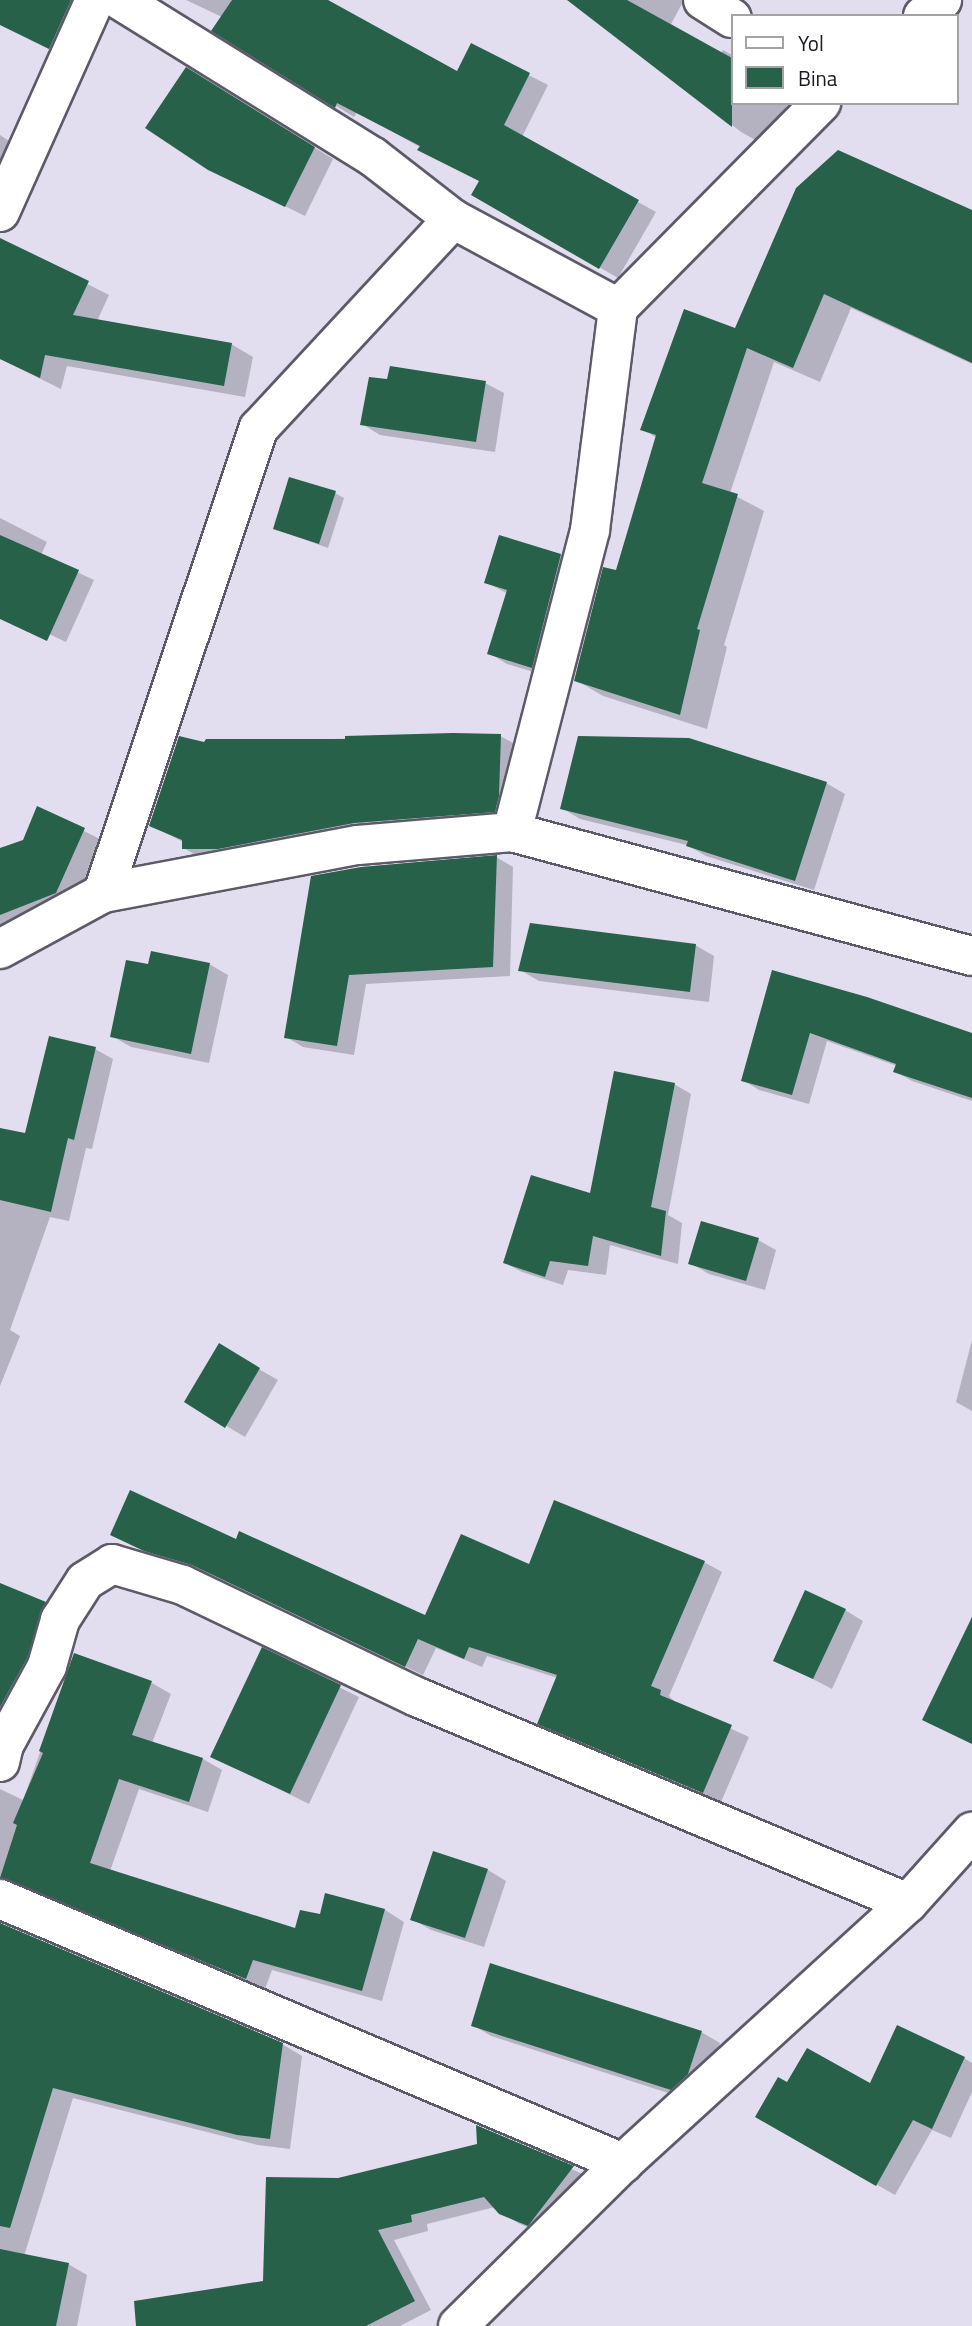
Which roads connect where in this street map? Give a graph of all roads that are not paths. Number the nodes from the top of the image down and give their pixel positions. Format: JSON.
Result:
{"nodes":[{"id":1,"x":95,"y":0,"type":"edge"},
{"id":2,"x":120,"y":0,"type":"edge"},
{"id":3,"x":703,"y":0,"type":"edge"},
{"id":4,"x":942,"y":0,"type":"edge"},
{"id":5,"x":925,"y":14,"type":"edge"},
{"id":6,"x":730,"y":17,"type":"edge"},
{"id":7,"x":819,"y":105,"type":"edge"},
{"id":8,"x":0,"y":212,"type":"edge"},
{"id":9,"x":453,"y":219,"type":"junction"},
{"id":10,"x":618,"y":308,"type":"junction"},
{"id":11,"x":512,"y":832,"type":"junction"},
{"id":12,"x":103,"y":892,"type":"junction"},
{"id":13,"x":0,"y":950,"type":"edge"},
{"id":14,"x":972,"y":956,"type":"edge"},
{"id":15,"x":1,"y":1749,"type":"edge"},
{"id":16,"x":972,"y":1832,"type":"edge"},
{"id":17,"x":0,"y":1899,"type":"edge"},
{"id":18,"x":908,"y":1903,"type":"junction"},
{"id":19,"x":623,"y":2163,"type":"junction"},
{"id":20,"x":458,"y":2326,"type":"edge"}],
"edges":[{"from":1,"to":8,"type":"street"},
{"from":2,"to":9,"type":"street"},
{"from":3,"to":6,"type":"street"},
{"from":4,"to":5,"type":"street"},
{"from":7,"to":10,"type":"street"},
{"from":9,"to":10,"type":"street"},
{"from":9,"to":12,"type":"street"},
{"from":10,"to":11,"type":"street"},
{"from":11,"to":12,"type":"street"},
{"from":11,"to":14,"type":"street"},
{"from":12,"to":13,"type":"street"},
{"from":15,"to":18,"type":"street"},
{"from":16,"to":18,"type":"street"},
{"from":17,"to":19,"type":"street"},
{"from":18,"to":19,"type":"street"},
{"from":19,"to":20,"type":"street"}]}
